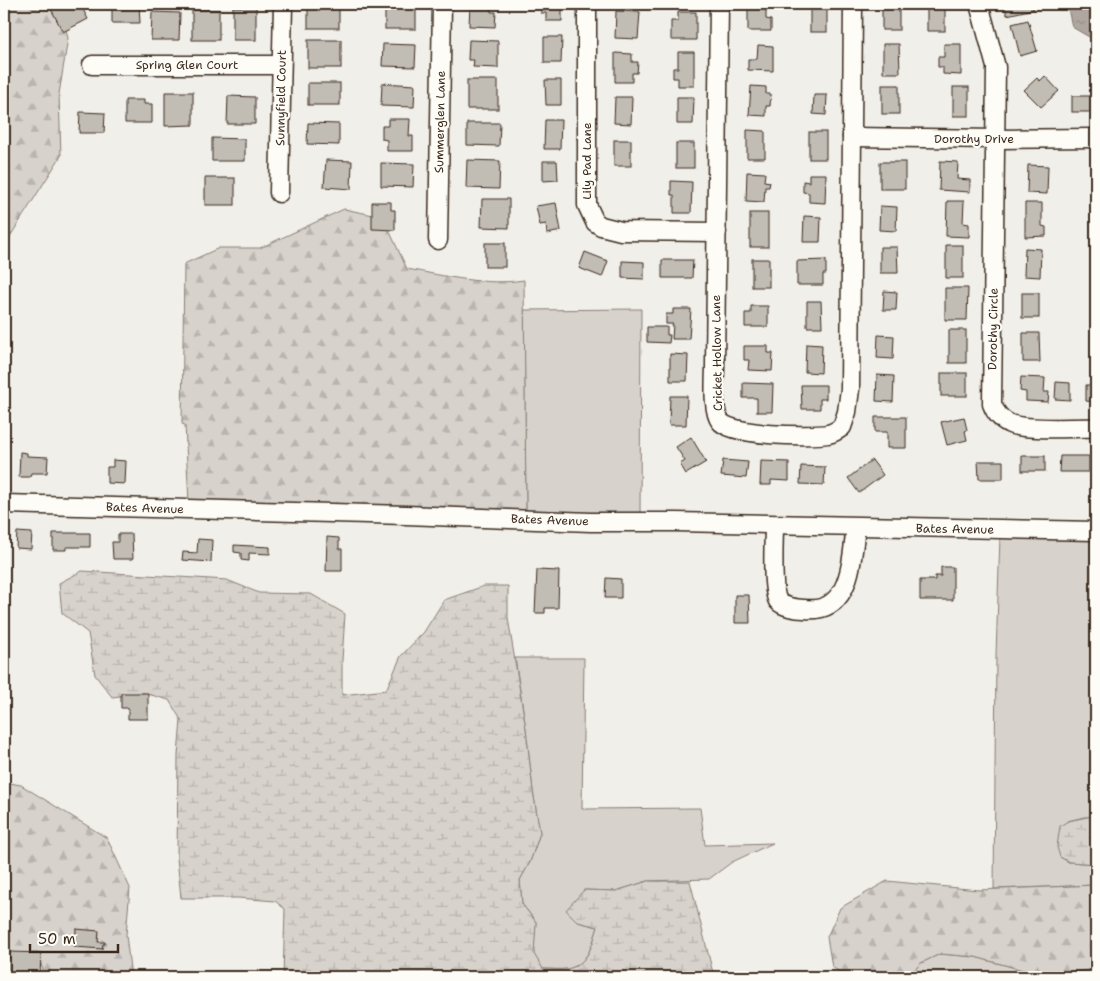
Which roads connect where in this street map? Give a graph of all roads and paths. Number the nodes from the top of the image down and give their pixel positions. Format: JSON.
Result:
{"nodes":[{"id":1,"x":282,"y":4,"type":"edge"},
{"id":2,"x":442,"y":4,"type":"edge"},
{"id":3,"x":587,"y":4,"type":"edge"},
{"id":4,"x":719,"y":4,"type":"edge"},
{"id":5,"x":853,"y":4,"type":"edge"},
{"id":6,"x":979,"y":4,"type":"edge"},
{"id":7,"x":92,"y":65,"type":"dead end"},
{"id":8,"x":282,"y":65,"type":"junction"},
{"id":9,"x":852,"y":137,"type":"junction"},
{"id":10,"x":1096,"y":138,"type":"edge"},
{"id":11,"x":996,"y":140,"type":"junction"},
{"id":12,"x":279,"y":193,"type":"dead end"},
{"id":13,"x":717,"y":232,"type":"junction"},
{"id":14,"x":438,"y":240,"type":"dead end"},
{"id":15,"x":1096,"y":428,"type":"edge"},
{"id":16,"x":4,"y":504,"type":"edge"},
{"id":17,"x":774,"y":525,"type":"junction"},
{"id":18,"x":856,"y":527,"type":"junction"},
{"id":19,"x":1096,"y":532,"type":"edge"}],
"edges":[{"from":1,"to":8,"type":"street","name":"Sunnyfield Court"},
{"from":2,"to":14,"type":"street","name":"Summerglen Lane"},
{"from":3,"to":13,"type":"street","name":"Lily Pad Lane"},
{"from":4,"to":13,"type":"street","name":"Cricket Hollow Lane"},
{"from":5,"to":9,"type":"street","name":"Cricket Hollow Lane"},
{"from":6,"to":11,"type":"street","name":"Dorothy Circle"},
{"from":7,"to":8,"type":"street","name":"Spring Glen Court"},
{"from":8,"to":12,"type":"street","name":"Sunnyfield Court"},
{"from":9,"to":11,"type":"street","name":"Dorothy Drive"},
{"from":9,"to":13,"type":"street","name":"Cricket Hollow Lane"},
{"from":10,"to":11,"type":"street","name":"Dorothy Drive"},
{"from":11,"to":15,"type":"street","name":"Dorothy Circle"},
{"from":16,"to":17,"type":"street","name":"Bates Avenue"},
{"from":17,"to":18,"type":"street","name":"Bates Avenue"},
{"from":17,"to":18,"type":"street"},
{"from":18,"to":19,"type":"street","name":"Bates Avenue"}]}
